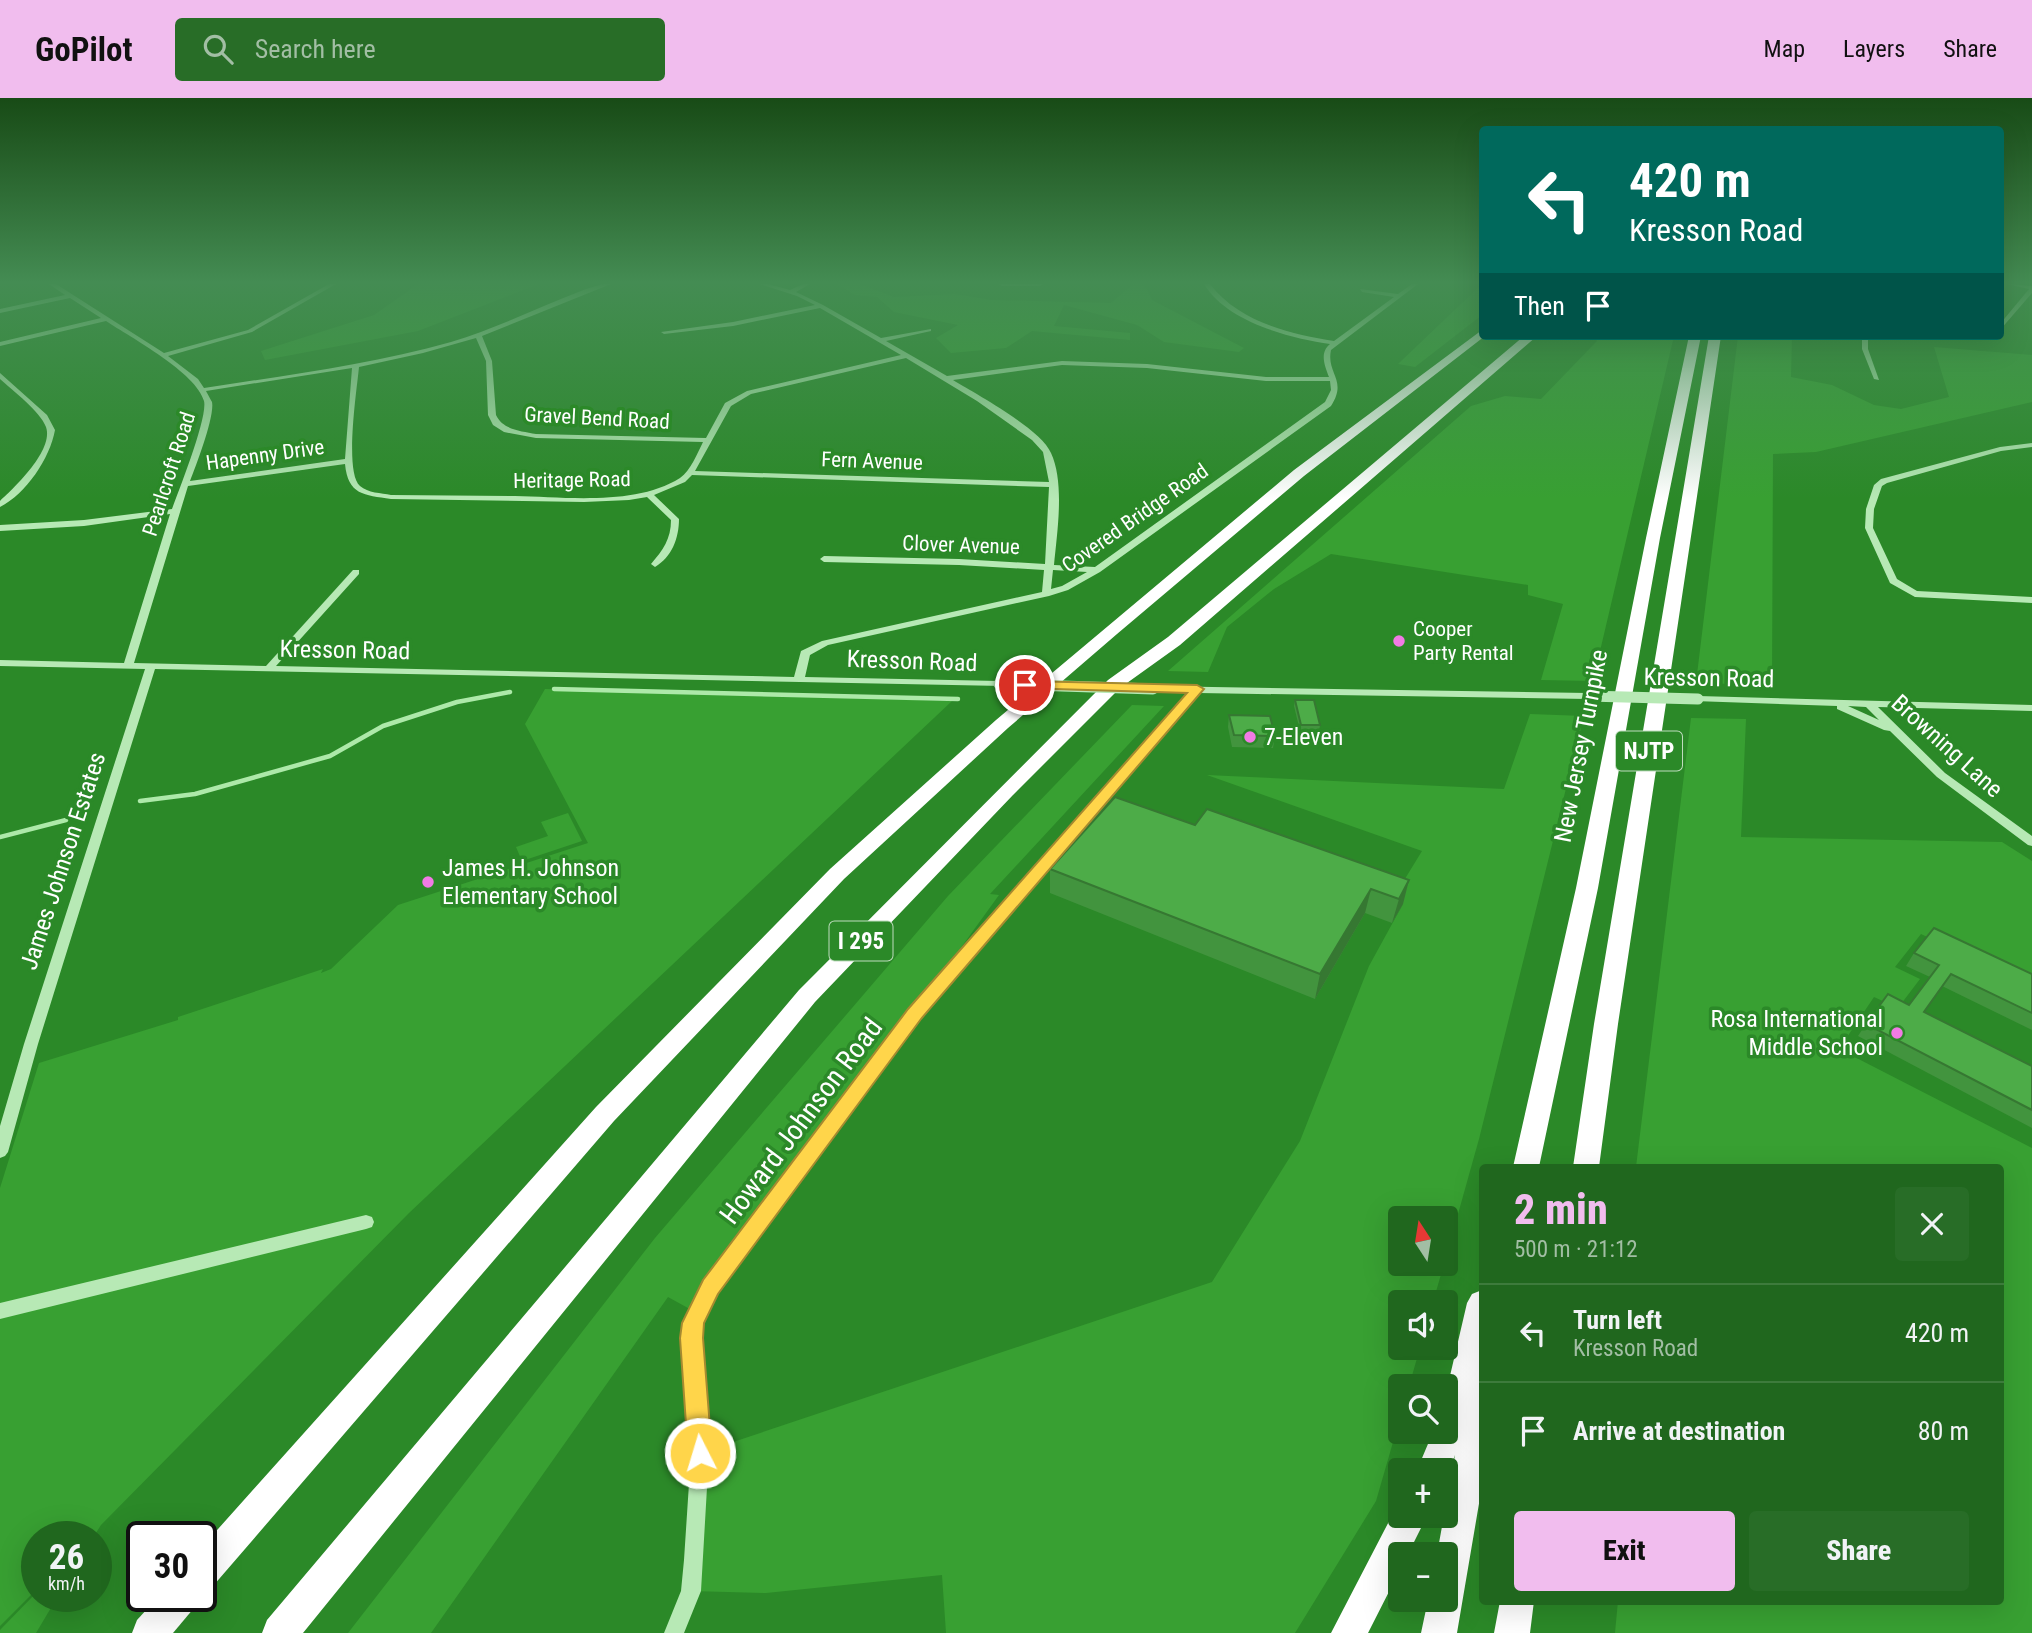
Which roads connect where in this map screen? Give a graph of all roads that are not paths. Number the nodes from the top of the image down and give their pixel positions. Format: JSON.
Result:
{"nodes":[{"id":1,"x":164,"y":356,"type":"edge"},
{"id":2,"x":391,"y":356,"type":"edge"},
{"id":3,"x":487,"y":356,"type":"edge"},
{"id":4,"x":905,"y":356,"type":"joint"},
{"id":5,"x":1327,"y":356,"type":"edge"},
{"id":6,"x":1451,"y":356,"type":"edge"},
{"id":7,"x":1508,"y":356,"type":"edge"},
{"id":8,"x":1691,"y":356,"type":"edge"},
{"id":9,"x":1712,"y":356,"type":"edge"},
{"id":10,"x":1868,"y":356,"type":"edge"},
{"id":11,"x":356,"y":364,"type":"junction"},
{"id":12,"x":0,"y":375,"type":"edge"},
{"id":13,"x":944,"y":379,"type":"junction"},
{"id":14,"x":1334,"y":379,"type":"junction"},
{"id":15,"x":1877,"y":379,"type":"dead end"},
{"id":16,"x":202,"y":390,"type":"junction"},
{"id":17,"x":706,"y":440,"type":"junction"},
{"id":18,"x":2032,"y":444,"type":"edge"},
{"id":19,"x":348,"y":461,"type":"junction"},
{"id":20,"x":690,"y":473,"type":"junction"},
{"id":21,"x":186,"y":484,"type":"junction"},
{"id":22,"x":1054,"y":485,"type":"junction"},
{"id":23,"x":649,"y":494,"type":"junction"},
{"id":24,"x":0,"y":505,"type":"edge"},
{"id":25,"x":175,"y":512,"type":"junction"},
{"id":26,"x":0,"y":528,"type":"edge"},
{"id":27,"x":824,"y":559,"type":"dead end"},
{"id":28,"x":655,"y":564,"type":"dead end"},
{"id":29,"x":1049,"y":566,"type":"junction"},
{"id":30,"x":1097,"y":570,"type":"junction"},
{"id":31,"x":356,"y":572,"type":"dead end"},
{"id":32,"x":1046,"y":594,"type":"junction"},
{"id":33,"x":2032,"y":600,"type":"edge"},
{"id":34,"x":0,"y":663,"type":"edge"},
{"id":35,"x":128,"y":666,"type":"junction"},
{"id":36,"x":151,"y":666,"type":"junction"},
{"id":37,"x":268,"y":669,"type":"junction"},
{"id":38,"x":799,"y":679,"type":"junction"},
{"id":39,"x":1197,"y":689,"type":"junction"},
{"id":40,"x":1588,"y":696,"type":"joint"},
{"id":41,"x":1698,"y":699,"type":"joint"},
{"id":42,"x":1824,"y":702,"type":"junction"},
{"id":43,"x":1868,"y":704,"type":"junction"},
{"id":44,"x":2032,"y":708,"type":"edge"},
{"id":45,"x":1902,"y":737,"type":"junction"},
{"id":46,"x":2032,"y":842,"type":"edge"},
{"id":47,"x":0,"y":1152,"type":"edge"},
{"id":48,"x":1527,"y":1164,"type":"edge"},
{"id":49,"x":1586,"y":1164,"type":"edge"},
{"id":50,"x":366,"y":1222,"type":"dead end"},
{"id":51,"x":0,"y":1311,"type":"edge"},
{"id":52,"x":1479,"y":1316,"type":"edge"},
{"id":53,"x":1479,"y":1412,"type":"edge"},
{"id":54,"x":1438,"y":1458,"type":"edge"},
{"id":55,"x":1404,"y":1528,"type":"edge"},
{"id":56,"x":1455,"y":1542,"type":"edge"},
{"id":57,"x":217,"y":1556,"type":"edge"},
{"id":58,"x":1516,"y":1605,"type":"edge"},
{"id":59,"x":168,"y":1612,"type":"edge"},
{"id":60,"x":1443,"y":1612,"type":"edge"},
{"id":61,"x":150,"y":1633,"type":"edge"},
{"id":62,"x":280,"y":1633,"type":"edge"},
{"id":63,"x":674,"y":1633,"type":"edge"},
{"id":64,"x":1349,"y":1633,"type":"edge"},
{"id":65,"x":1439,"y":1633,"type":"edge"},
{"id":66,"x":1512,"y":1633,"type":"edge"}],
"edges":[{"from":1,"to":16,"type":"street","name":"Pearlcroft Road"},
{"from":2,"to":11,"type":"street"},
{"from":3,"to":17,"type":"street","name":"Gravel Bend Road"},
{"from":4,"to":13,"type":"street"},
{"from":4,"to":17,"type":"street"},
{"from":5,"to":14,"type":"street","name":"Covered Bridge Road"},
{"from":6,"to":57,"type":"highway","number":"I 295"},
{"from":7,"to":62,"type":"highway","number":"I 295"},
{"from":8,"to":48,"type":"highway","name":"New Jersey Turnpike","number":"NJTP"},
{"from":9,"to":49,"type":"highway","number":"NJTP"},
{"from":10,"to":15,"type":"street"},
{"from":11,"to":16,"type":"street"},
{"from":11,"to":19,"type":"street"},
{"from":12,"to":24,"type":"street"},
{"from":13,"to":14,"type":"street"},
{"from":13,"to":22,"type":"street"},
{"from":14,"to":30,"type":"street","name":"Covered Bridge Road"},
{"from":16,"to":21,"type":"street","name":"Pearlcroft Road"},
{"from":17,"to":20,"type":"street"},
{"from":18,"to":33,"type":"street"},
{"from":19,"to":21,"type":"street","name":"Hapenny Drive"},
{"from":19,"to":23,"type":"street","name":"Heritage Road"},
{"from":20,"to":22,"type":"street","name":"Fern Avenue"},
{"from":20,"to":23,"type":"street","name":"Heritage Road"},
{"from":21,"to":25,"type":"street","name":"Pearlcroft Road"},
{"from":22,"to":29,"type":"street"},
{"from":23,"to":28,"type":"street"},
{"from":25,"to":26,"type":"street"},
{"from":25,"to":35,"type":"street","name":"Pearlcroft Road"},
{"from":27,"to":29,"type":"street","name":"Clover Avenue"},
{"from":29,"to":30,"type":"street","name":"Clover Avenue"},
{"from":29,"to":32,"type":"street"},
{"from":30,"to":32,"type":"street","name":"Covered Bridge Road"},
{"from":31,"to":37,"type":"street"},
{"from":32,"to":38,"type":"street","name":"Covered Bridge Road"},
{"from":34,"to":35,"type":"street","name":"Kresson Road"},
{"from":35,"to":36,"type":"street","name":"Kresson Road"},
{"from":36,"to":37,"type":"street","name":"Kresson Road"},
{"from":36,"to":47,"type":"street","name":"James Johnson Estates"},
{"from":37,"to":38,"type":"street","name":"Kresson Road"},
{"from":38,"to":39,"type":"street","name":"Kresson Road","bridge":true},
{"from":39,"to":40,"type":"street","name":"Kresson Road"},
{"from":39,"to":63,"type":"street","name":"Howard Johnson Road"},
{"from":40,"to":41,"type":"street","name":"Kresson Road","bridge":true},
{"from":41,"to":42,"type":"street","name":"Kresson Road"},
{"from":42,"to":43,"type":"street","name":"Kresson Road"},
{"from":42,"to":45,"type":"street"},
{"from":43,"to":44,"type":"street","name":"Kresson Road"},
{"from":43,"to":45,"type":"street","name":"Browning Lane"},
{"from":45,"to":46,"type":"street","name":"Browning Lane"},
{"from":50,"to":51,"type":"street"},
{"from":52,"to":54,"type":"highway"},
{"from":53,"to":56,"type":"highway"},
{"from":55,"to":64,"type":"highway"},
{"from":58,"to":66,"type":"highway"},
{"from":59,"to":61,"type":"highway"},
{"from":60,"to":65,"type":"highway"}]}
